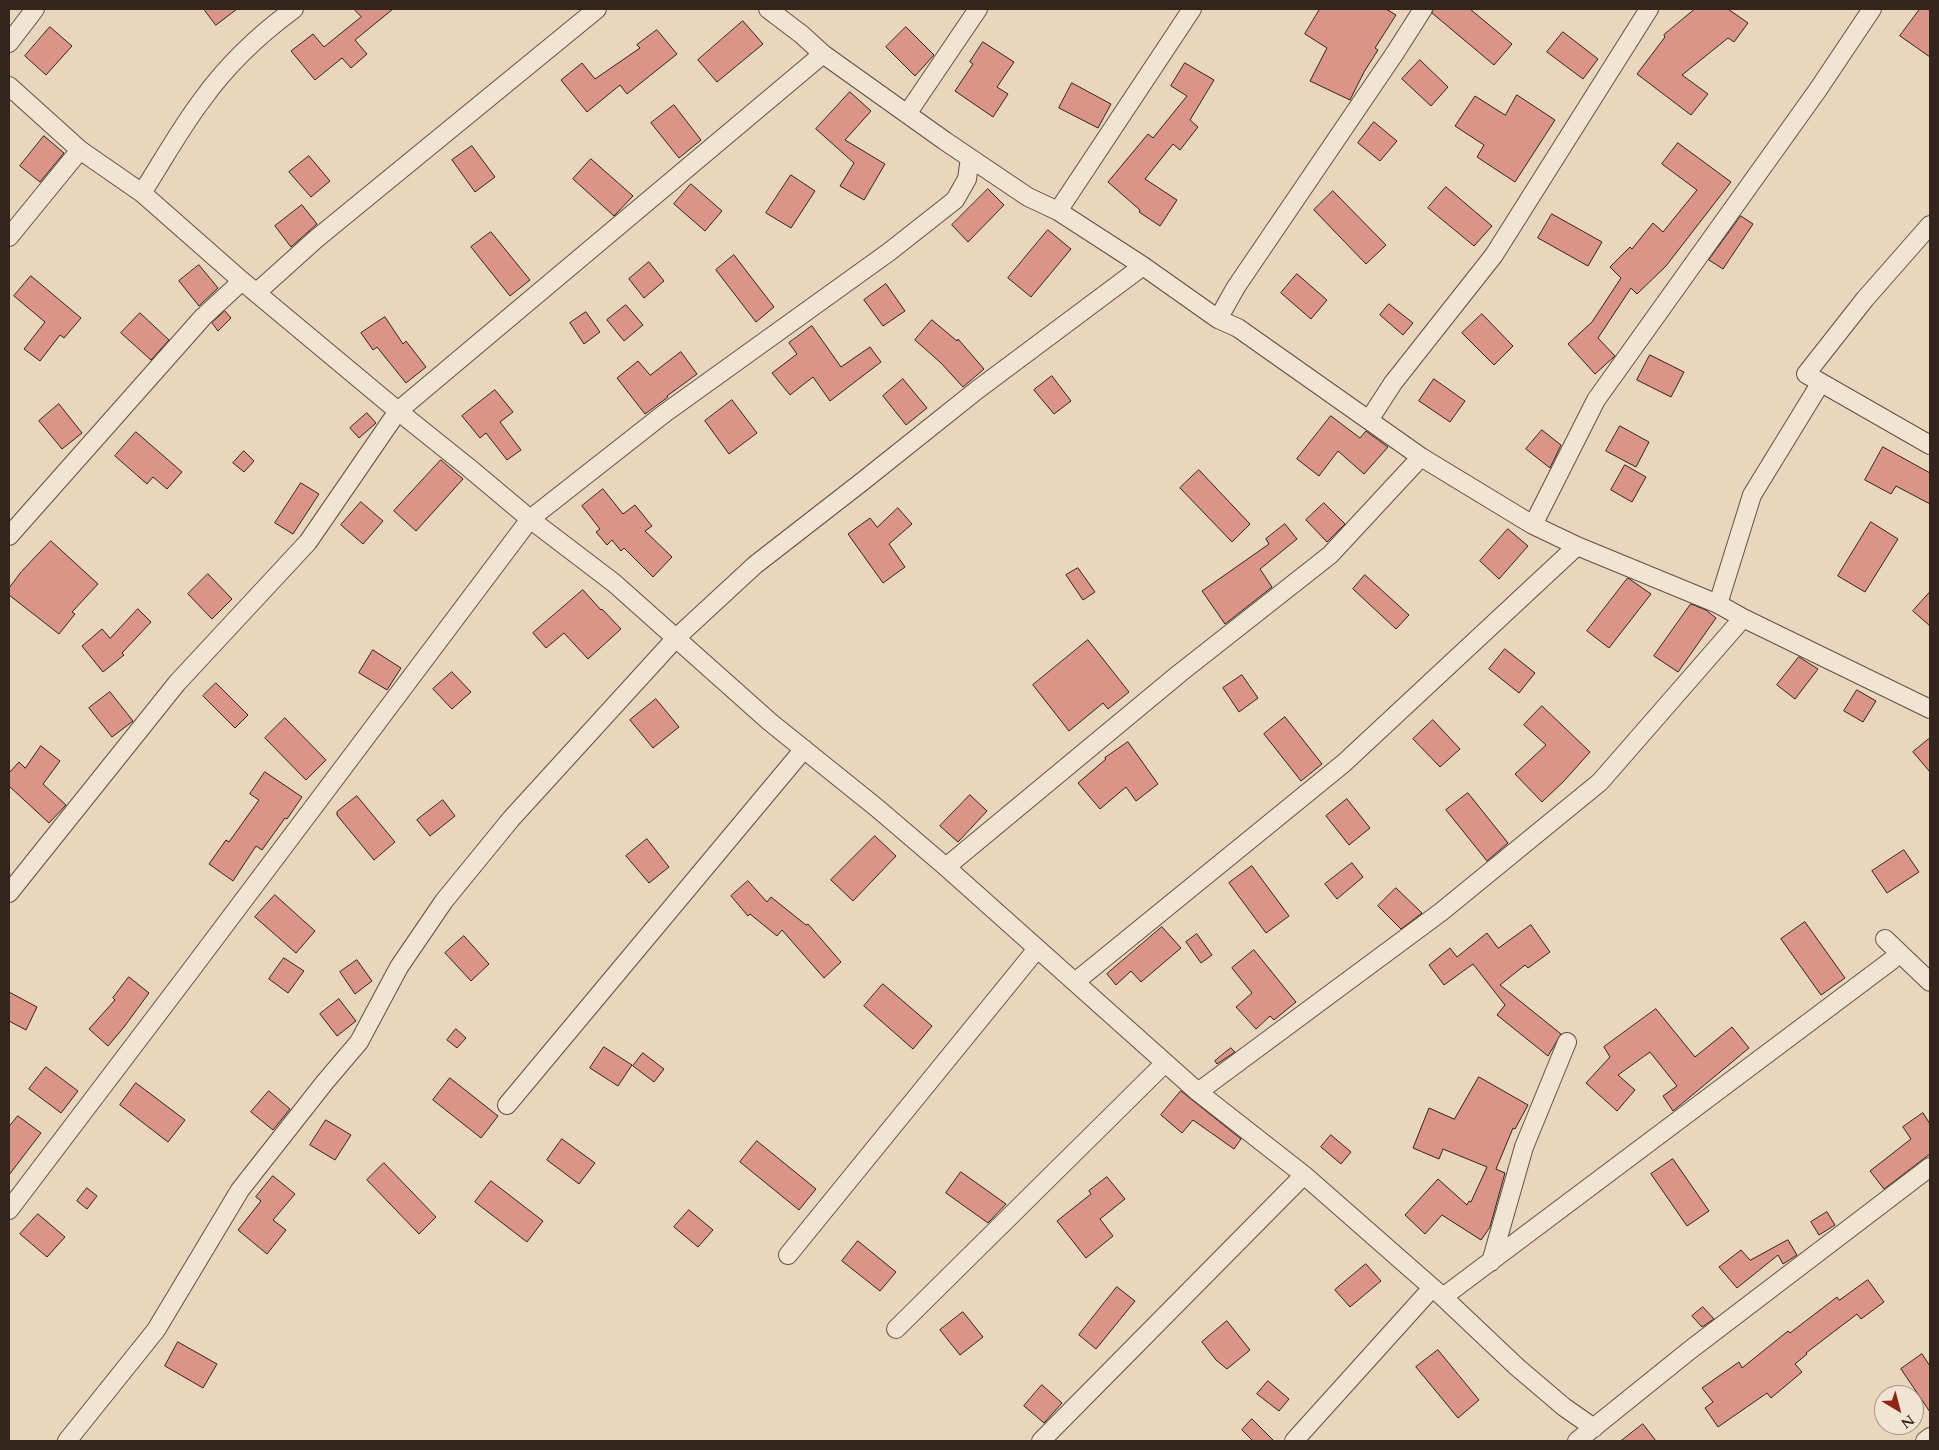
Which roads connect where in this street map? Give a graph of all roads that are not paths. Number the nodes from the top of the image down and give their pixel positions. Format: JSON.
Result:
{"nodes":[{"id":1,"x":35,"y":9,"type":"edge"},
{"id":2,"x":294,"y":9,"type":"edge"},
{"id":3,"x":598,"y":9,"type":"edge"},
{"id":4,"x":768,"y":9,"type":"edge"},
{"id":5,"x":978,"y":9,"type":"edge"},
{"id":6,"x":1192,"y":9,"type":"edge"},
{"id":7,"x":1423,"y":9,"type":"edge"},
{"id":8,"x":1649,"y":9,"type":"edge"},
{"id":9,"x":1872,"y":9,"type":"edge"},
{"id":10,"x":9,"y":43,"type":"edge"},
{"id":11,"x":823,"y":54,"type":"junction"},
{"id":12,"x":9,"y":86,"type":"edge"},
{"id":13,"x":907,"y":114,"type":"junction"},
{"id":14,"x":80,"y":150,"type":"junction"},
{"id":15,"x":970,"y":158,"type":"junction"},
{"id":16,"x":142,"y":193,"type":"junction"},
{"id":17,"x":1058,"y":212,"type":"junction"},
{"id":18,"x":1930,"y":225,"type":"edge"},
{"id":19,"x":9,"y":237,"type":"edge"},
{"id":20,"x":1143,"y":266,"type":"junction"},
{"id":21,"x":242,"y":281,"type":"junction"},
{"id":22,"x":256,"y":293,"type":"junction"},
{"id":23,"x":1218,"y":319,"type":"junction"},
{"id":24,"x":1820,"y":384,"type":"junction"},
{"id":25,"x":398,"y":411,"type":"junction"},
{"id":26,"x":1370,"y":420,"type":"junction"},
{"id":27,"x":1930,"y":445,"type":"edge"},
{"id":28,"x":1421,"y":457,"type":"junction"},
{"id":29,"x":530,"y":519,"type":"junction"},
{"id":30,"x":1533,"y":525,"type":"junction"},
{"id":31,"x":9,"y":536,"type":"edge"},
{"id":32,"x":1577,"y":546,"type":"junction"},
{"id":33,"x":1718,"y":604,"type":"junction"},
{"id":34,"x":1743,"y":618,"type":"junction"},
{"id":35,"x":676,"y":638,"type":"junction"},
{"id":36,"x":1930,"y":709,"type":"edge"},
{"id":37,"x":804,"y":749,"type":"junction"},
{"id":38,"x":946,"y":867,"type":"junction"},
{"id":39,"x":9,"y":893,"type":"edge"},
{"id":40,"x":1885,"y":939,"type":"dead end"},
{"id":41,"x":1037,"y":948,"type":"junction"},
{"id":42,"x":1892,"y":960,"type":"dead end"},
{"id":43,"x":1074,"y":982,"type":"junction"},
{"id":44,"x":1930,"y":982,"type":"edge"},
{"id":45,"x":1567,"y":1042,"type":"dead end"},
{"id":46,"x":1165,"y":1063,"type":"junction"},
{"id":47,"x":1198,"y":1092,"type":"junction"},
{"id":48,"x":507,"y":1105,"type":"dead end"},
{"id":49,"x":1930,"y":1167,"type":"edge"},
{"id":50,"x":1304,"y":1175,"type":"junction"},
{"id":51,"x":9,"y":1210,"type":"edge"},
{"id":52,"x":788,"y":1255,"type":"dead end"},
{"id":53,"x":1491,"y":1262,"type":"junction"},
{"id":54,"x":1438,"y":1292,"type":"junction"},
{"id":55,"x":896,"y":1329,"type":"dead end"},
{"id":56,"x":1594,"y":1428,"type":"junction"},
{"id":57,"x":1930,"y":1437,"type":"edge"},
{"id":58,"x":1041,"y":1440,"type":"edge"},
{"id":59,"x":67,"y":1441,"type":"edge"},
{"id":60,"x":1294,"y":1441,"type":"edge"},
{"id":61,"x":1577,"y":1441,"type":"edge"},
{"id":62,"x":1926,"y":1441,"type":"edge"}],
"edges":[{"from":1,"to":10,"type":"street"},
{"from":2,"to":16,"type":"street"},
{"from":3,"to":22,"type":"street"},
{"from":4,"to":11,"type":"street"},
{"from":5,"to":13,"type":"street"},
{"from":6,"to":17,"type":"street"},
{"from":7,"to":23,"type":"street"},
{"from":8,"to":26,"type":"street"},
{"from":9,"to":30,"type":"street"},
{"from":11,"to":13,"type":"street"},
{"from":11,"to":25,"type":"street"},
{"from":12,"to":14,"type":"street"},
{"from":13,"to":15,"type":"street"},
{"from":14,"to":16,"type":"street"},
{"from":14,"to":19,"type":"street"},
{"from":15,"to":17,"type":"street"},
{"from":15,"to":29,"type":"street"},
{"from":16,"to":21,"type":"street"},
{"from":17,"to":20,"type":"street"},
{"from":18,"to":24,"type":"street"},
{"from":20,"to":23,"type":"street"},
{"from":20,"to":35,"type":"street"},
{"from":21,"to":22,"type":"street"},
{"from":21,"to":31,"type":"street"},
{"from":22,"to":25,"type":"street"},
{"from":23,"to":26,"type":"street"},
{"from":24,"to":27,"type":"street"},
{"from":24,"to":33,"type":"street"},
{"from":25,"to":29,"type":"street"},
{"from":25,"to":39,"type":"street"},
{"from":26,"to":28,"type":"street"},
{"from":28,"to":30,"type":"street"},
{"from":28,"to":38,"type":"street"},
{"from":29,"to":35,"type":"street"},
{"from":29,"to":51,"type":"street"},
{"from":30,"to":32,"type":"street"},
{"from":32,"to":33,"type":"street"},
{"from":32,"to":43,"type":"street"},
{"from":33,"to":34,"type":"street"},
{"from":34,"to":36,"type":"street"},
{"from":34,"to":47,"type":"street"},
{"from":35,"to":37,"type":"street"},
{"from":35,"to":59,"type":"street"},
{"from":37,"to":38,"type":"street"},
{"from":37,"to":48,"type":"street"},
{"from":38,"to":41,"type":"street"},
{"from":40,"to":44,"type":"street"},
{"from":41,"to":43,"type":"street"},
{"from":41,"to":52,"type":"street"},
{"from":42,"to":53,"type":"street"},
{"from":43,"to":46,"type":"street"},
{"from":45,"to":53,"type":"street"},
{"from":46,"to":47,"type":"street"},
{"from":46,"to":55,"type":"street"},
{"from":47,"to":50,"type":"street"},
{"from":49,"to":56,"type":"street"},
{"from":50,"to":54,"type":"street"},
{"from":50,"to":58,"type":"street"},
{"from":53,"to":54,"type":"street"},
{"from":54,"to":56,"type":"street"},
{"from":54,"to":60,"type":"street"},
{"from":56,"to":61,"type":"street"},
{"from":57,"to":62,"type":"street"}]}
